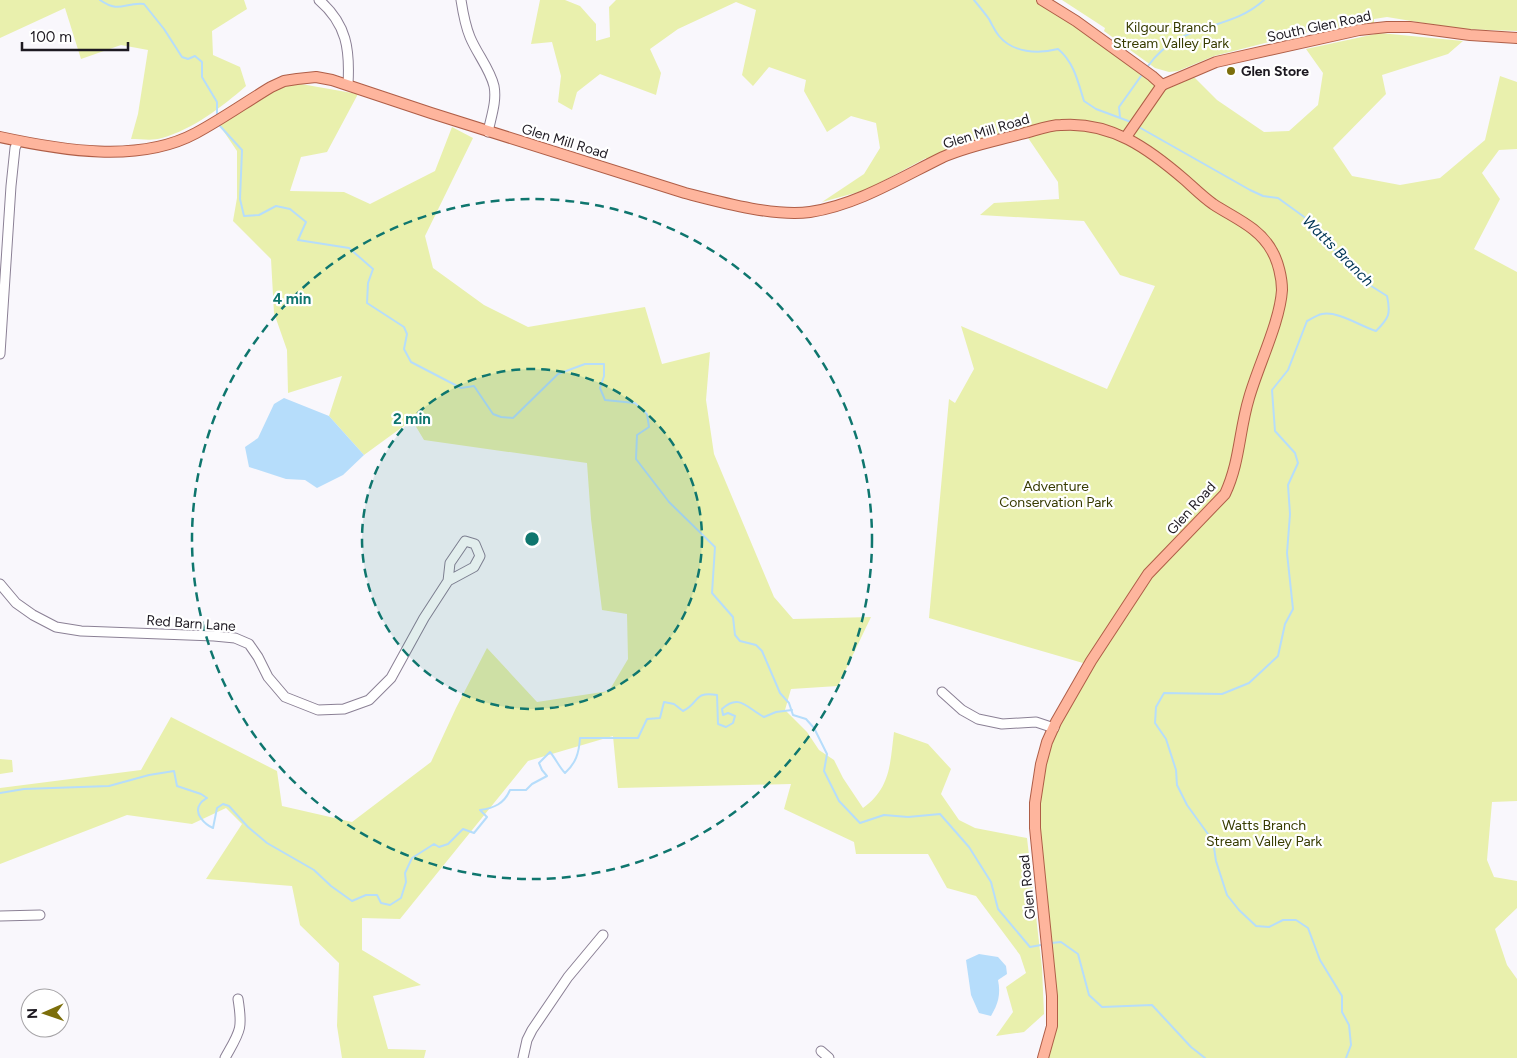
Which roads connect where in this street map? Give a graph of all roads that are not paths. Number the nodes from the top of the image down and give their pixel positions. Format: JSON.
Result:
{"nodes":[{"id":1,"x":319,"y":0,"type":"edge"},
{"id":2,"x":461,"y":0,"type":"edge"},
{"id":3,"x":1042,"y":0,"type":"edge"},
{"id":4,"x":1517,"y":38,"type":"edge"},
{"id":5,"x":348,"y":84,"type":"junction"},
{"id":6,"x":1162,"y":86,"type":"junction"},
{"id":7,"x":488,"y":132,"type":"junction"},
{"id":8,"x":1128,"y":133,"type":"junction"},
{"id":9,"x":0,"y":137,"type":"edge"},
{"id":10,"x":18,"y":141,"type":"junction"},
{"id":11,"x":0,"y":354,"type":"edge"},
{"id":12,"x":448,"y":580,"type":"dead end"},
{"id":13,"x":0,"y":584,"type":"edge"},
{"id":14,"x":942,"y":692,"type":"dead end"},
{"id":15,"x":1054,"y":728,"type":"junction"},
{"id":16,"x":40,"y":915,"type":"dead end"},
{"id":17,"x":0,"y":916,"type":"edge"},
{"id":18,"x":603,"y":935,"type":"dead end"},
{"id":19,"x":238,"y":999,"type":"dead end"},
{"id":20,"x":821,"y":1051,"type":"dead end"},
{"id":21,"x":225,"y":1058,"type":"edge"},
{"id":22,"x":522,"y":1058,"type":"edge"},
{"id":23,"x":829,"y":1058,"type":"edge"},
{"id":24,"x":1043,"y":1058,"type":"edge"}],
"edges":[{"from":1,"to":5,"type":"street"},
{"from":2,"to":7,"type":"street"},
{"from":3,"to":6,"type":"main road"},
{"from":4,"to":6,"type":"main road","name":"South Glen Road"},
{"from":5,"to":7,"type":"main road","name":"Glen Mill Road"},
{"from":5,"to":10,"type":"main road","name":"Glen Mill Road"},
{"from":6,"to":8,"type":"main road"},
{"from":7,"to":8,"type":"main road","name":"Glen Mill Road"},
{"from":8,"to":15,"type":"main road","name":"Glen Road"},
{"from":9,"to":10,"type":"main road","name":"Glen Mill Road"},
{"from":10,"to":11,"type":"street"},
{"from":12,"to":13,"type":"street","name":"Red Barn Lane"},
{"from":14,"to":15,"type":"street"},
{"from":15,"to":24,"type":"main road","name":"Glen Road"},
{"from":16,"to":17,"type":"street"},
{"from":18,"to":22,"type":"street"},
{"from":19,"to":21,"type":"street"},
{"from":20,"to":23,"type":"street"}]}
